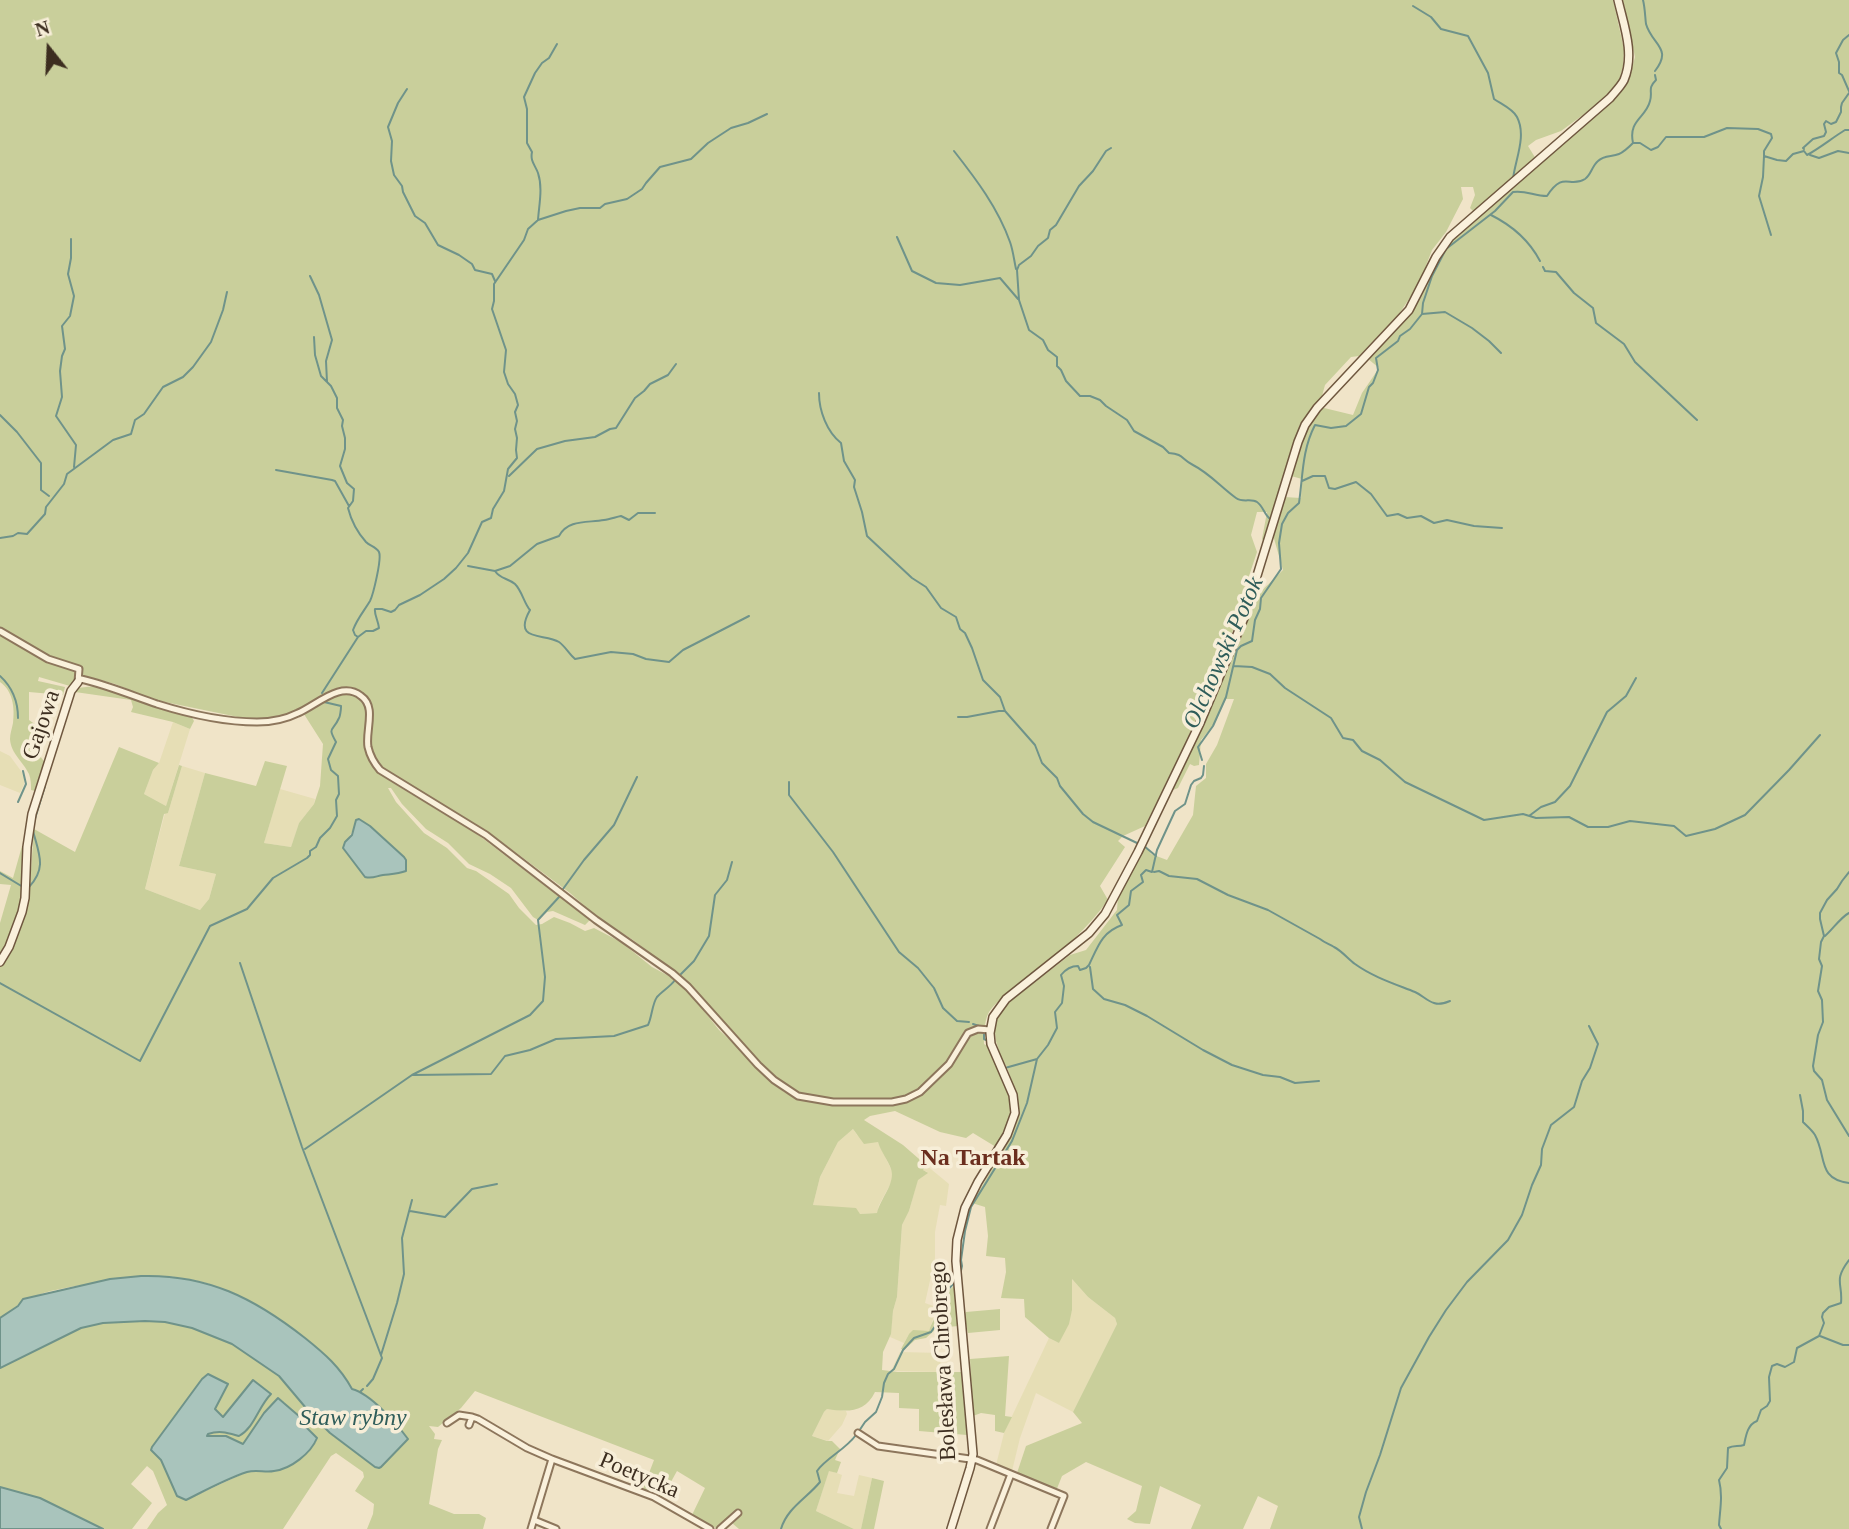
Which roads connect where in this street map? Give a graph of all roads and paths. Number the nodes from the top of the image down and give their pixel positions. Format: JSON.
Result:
{"nodes":[{"id":1,"x":1618,"y":0,"type":"edge"},
{"id":2,"x":0,"y":631,"type":"edge"},
{"id":3,"x":78,"y":682,"type":"junction"},
{"id":4,"x":0,"y":961,"type":"edge"},
{"id":5,"x":990,"y":1030,"type":"junction"},
{"id":6,"x":472,"y":1417,"type":"junction"},
{"id":7,"x":447,"y":1423,"type":"dead end"},
{"id":8,"x":469,"y":1425,"type":"dead end"},
{"id":9,"x":858,"y":1433,"type":"dead end"},
{"id":10,"x":552,"y":1459,"type":"junction"},
{"id":11,"x":972,"y":1459,"type":"junction"},
{"id":12,"x":1011,"y":1474,"type":"junction"},
{"id":13,"x":738,"y":1513,"type":"dead end"},
{"id":14,"x":534,"y":1520,"type":"junction"},
{"id":15,"x":531,"y":1529,"type":"edge"},
{"id":16,"x":556,"y":1529,"type":"edge"},
{"id":17,"x":710,"y":1529,"type":"edge"},
{"id":18,"x":720,"y":1529,"type":"edge"},
{"id":19,"x":951,"y":1529,"type":"edge"},
{"id":20,"x":990,"y":1529,"type":"edge"},
{"id":21,"x":1051,"y":1529,"type":"edge"}],
"edges":[{"from":1,"to":5,"type":"street"},
{"from":2,"to":3,"type":"street"},
{"from":3,"to":4,"type":"street","name":"Gajowa"},
{"from":3,"to":5,"type":"street","name":"Gajowa"},
{"from":5,"to":11,"type":"street","name":"Bolesława Chrobrego"},
{"from":6,"to":7,"type":"street"},
{"from":6,"to":8,"type":"street"},
{"from":6,"to":10,"type":"street","name":"Poetycka"},
{"from":9,"to":11,"type":"street"},
{"from":10,"to":14,"type":"street"},
{"from":10,"to":17,"type":"street","name":"Poetycka"},
{"from":11,"to":12,"type":"street"},
{"from":11,"to":19,"type":"street","name":"Bolesława Chrobrego"},
{"from":12,"to":20,"type":"street"},
{"from":12,"to":21,"type":"street"},
{"from":13,"to":18,"type":"street"},
{"from":14,"to":15,"type":"street"},
{"from":14,"to":16,"type":"street"}]}
